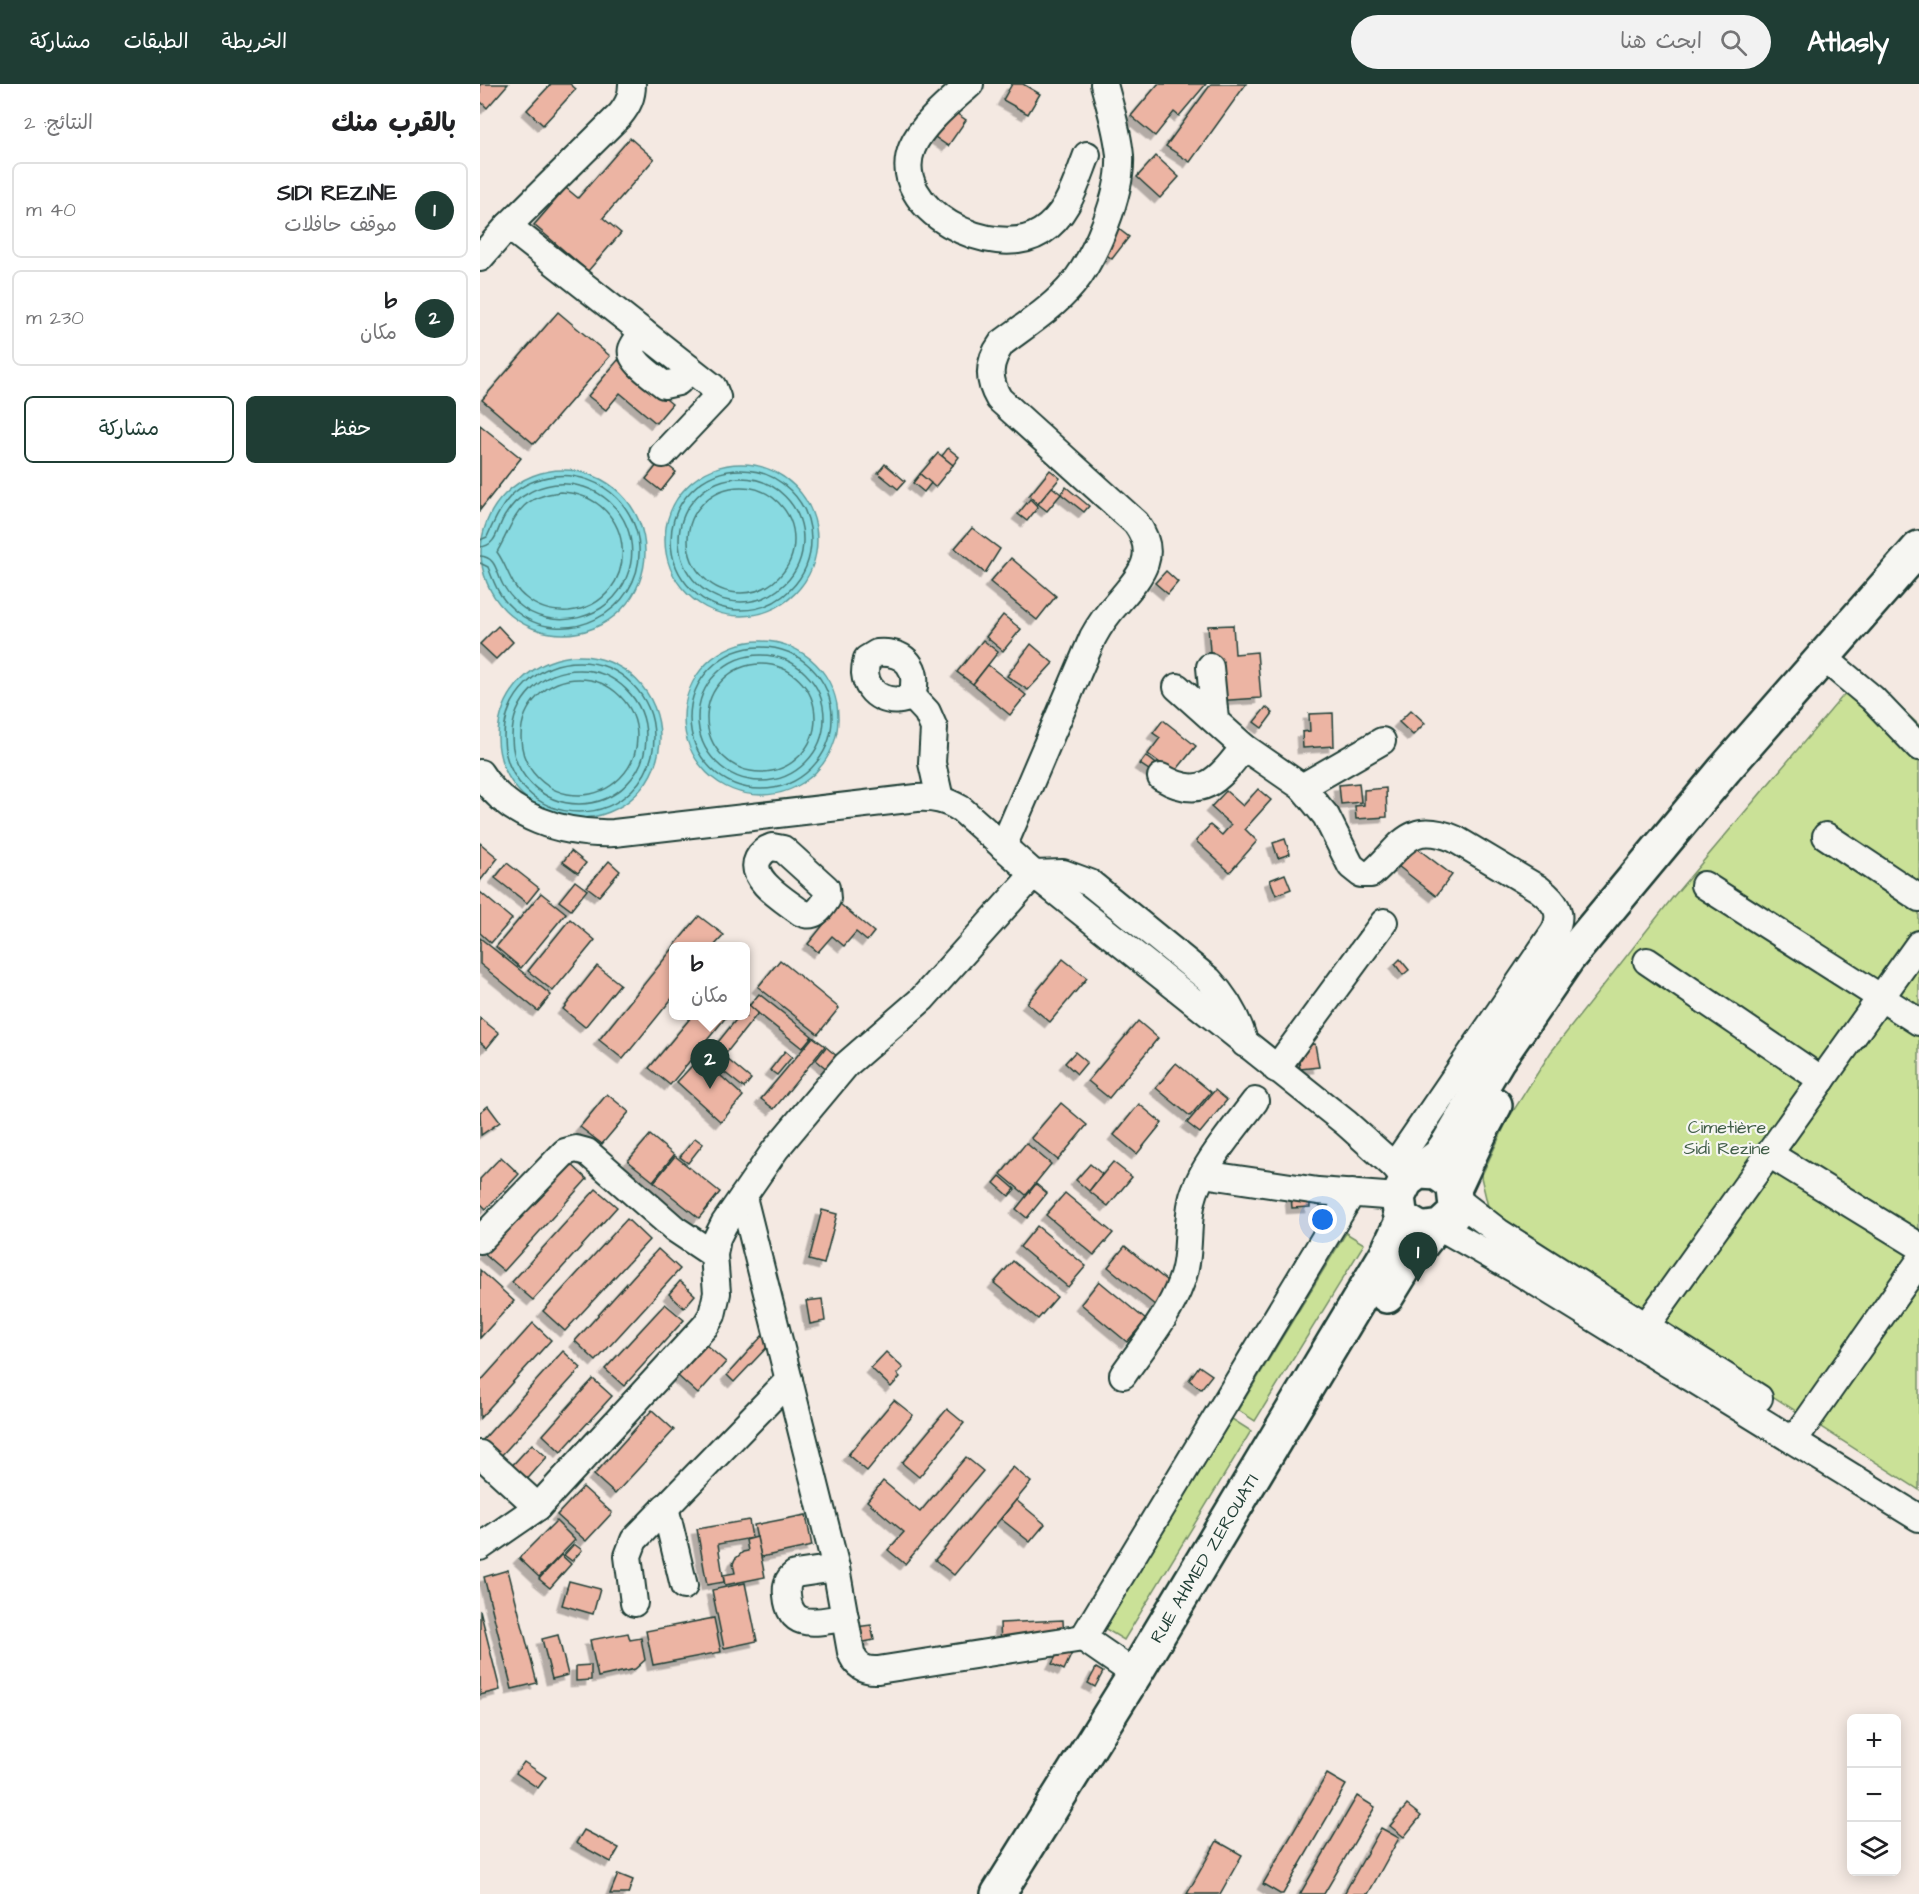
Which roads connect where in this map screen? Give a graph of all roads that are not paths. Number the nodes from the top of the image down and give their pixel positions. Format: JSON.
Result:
{"nodes":[{"id":1,"x":632,"y":84,"type":"edge"},
{"id":2,"x":970,"y":84,"type":"edge"},
{"id":3,"x":1104,"y":84,"type":"edge"},
{"id":4,"x":1087,"y":155,"type":"dead end"},
{"id":5,"x":508,"y":226,"type":"junction"},
{"id":6,"x":482,"y":253,"type":"edge"},
{"id":7,"x":663,"y":454,"type":"dead end"},
{"id":8,"x":1919,"y":548,"type":"edge"},
{"id":9,"x":1919,"y":571,"type":"edge"},
{"id":10,"x":1210,"y":667,"type":"dead end"},
{"id":11,"x":1836,"y":668,"type":"junction"},
{"id":12,"x":1177,"y":687,"type":"dead end"},
{"id":13,"x":912,"y":696,"type":"dead end"},
{"id":14,"x":1215,"y":720,"type":"junction"},
{"id":15,"x":1382,"y":741,"type":"dead end"},
{"id":16,"x":1244,"y":747,"type":"junction"},
{"id":17,"x":1919,"y":747,"type":"edge"},
{"id":18,"x":480,"y":773,"type":"edge"},
{"id":19,"x":1161,"y":777,"type":"dead end"},
{"id":20,"x":1302,"y":787,"type":"junction"},
{"id":21,"x":940,"y":799,"type":"junction"},
{"id":22,"x":769,"y":815,"type":"junction"},
{"id":23,"x":1826,"y":836,"type":"dead end"},
{"id":24,"x":772,"y":847,"type":"dead end"},
{"id":25,"x":1003,"y":847,"type":"junction"},
{"id":26,"x":1034,"y":874,"type":"junction"},
{"id":27,"x":1704,"y":885,"type":"dead end"},
{"id":28,"x":1919,"y":898,"type":"edge"},
{"id":29,"x":1384,"y":922,"type":"dead end"},
{"id":30,"x":1919,"y":944,"type":"edge"},
{"id":31,"x":1647,"y":961,"type":"dead end"},
{"id":32,"x":1881,"y":996,"type":"junction"},
{"id":33,"x":1919,"y":1022,"type":"edge"},
{"id":34,"x":1276,"y":1069,"type":"junction"},
{"id":35,"x":1822,"y":1080,"type":"junction"},
{"id":36,"x":1255,"y":1101,"type":"dead end"},
{"id":37,"x":1769,"y":1154,"type":"junction"},
{"id":38,"x":1203,"y":1174,"type":"junction"},
{"id":39,"x":1404,"y":1187,"type":"junction"},
{"id":40,"x":1352,"y":1193,"type":"junction"},
{"id":41,"x":1455,"y":1194,"type":"junction"},
{"id":42,"x":743,"y":1197,"type":"junction"},
{"id":43,"x":1437,"y":1228,"type":"junction"},
{"id":44,"x":480,"y":1240,"type":"edge"},
{"id":45,"x":1919,"y":1246,"type":"edge"},
{"id":46,"x":714,"y":1255,"type":"junction"},
{"id":47,"x":1919,"y":1263,"type":"edge"},
{"id":48,"x":1646,"y":1326,"type":"junction"},
{"id":49,"x":1123,"y":1375,"type":"dead end"},
{"id":50,"x":789,"y":1380,"type":"junction"},
{"id":51,"x":1798,"y":1433,"type":"junction"},
{"id":52,"x":480,"y":1454,"type":"edge"},
{"id":53,"x":1919,"y":1499,"type":"edge"},
{"id":54,"x":537,"y":1507,"type":"junction"},
{"id":55,"x":665,"y":1507,"type":"junction"},
{"id":56,"x":1919,"y":1518,"type":"edge"},
{"id":57,"x":480,"y":1547,"type":"edge"},
{"id":58,"x":836,"y":1568,"type":"junction"},
{"id":59,"x":684,"y":1586,"type":"dead end"},
{"id":60,"x":634,"y":1603,"type":"dead end"},
{"id":61,"x":845,"y":1618,"type":"junction"},
{"id":62,"x":1083,"y":1638,"type":"junction"},
{"id":63,"x":1135,"y":1674,"type":"junction"},
{"id":64,"x":998,"y":1894,"type":"edge"},
{"id":65,"x":1024,"y":1894,"type":"edge"}],
"edges":[{"from":1,"to":5,"type":"street"},
{"from":2,"to":4,"type":"street"},
{"from":3,"to":25,"type":"street"},
{"from":5,"to":6,"type":"street"},
{"from":5,"to":7,"type":"street"},
{"from":8,"to":39,"type":"main road"},
{"from":9,"to":11,"type":"main road"},
{"from":10,"to":14,"type":"street"},
{"from":11,"to":17,"type":"street"},
{"from":11,"to":41,"type":"main road"},
{"from":12,"to":14,"type":"street"},
{"from":13,"to":21,"type":"street"},
{"from":14,"to":16,"type":"street"},
{"from":15,"to":20,"type":"street"},
{"from":16,"to":19,"type":"street"},
{"from":16,"to":20,"type":"street"},
{"from":18,"to":22,"type":"street"},
{"from":20,"to":39,"type":"street"},
{"from":21,"to":22,"type":"street"},
{"from":21,"to":25,"type":"street"},
{"from":22,"to":24,"type":"street"},
{"from":23,"to":28,"type":"street"},
{"from":25,"to":26,"type":"street"},
{"from":26,"to":34,"type":"street"},
{"from":26,"to":42,"type":"street"},
{"from":27,"to":32,"type":"street"},
{"from":29,"to":34,"type":"street"},
{"from":30,"to":32,"type":"street"},
{"from":31,"to":35,"type":"street"},
{"from":32,"to":33,"type":"street"},
{"from":32,"to":35,"type":"street"},
{"from":34,"to":39,"type":"street"},
{"from":35,"to":37,"type":"street"},
{"from":36,"to":38,"type":"street"},
{"from":37,"to":45,"type":"street"},
{"from":37,"to":48,"type":"street"},
{"from":38,"to":40,"type":"street"},
{"from":38,"to":49,"type":"street"},
{"from":39,"to":40,"type":"street"},
{"from":39,"to":41,"type":"main road"},
{"from":39,"to":43,"type":"main road"},
{"from":39,"to":63,"type":"main road","name":"RUE AHMED ZEROUATI"},
{"from":40,"to":62,"type":"street"},
{"from":41,"to":43,"type":"main road"},
{"from":41,"to":48,"type":"street"},
{"from":42,"to":46,"type":"street"},
{"from":42,"to":50,"type":"street"},
{"from":43,"to":51,"type":"street"},
{"from":43,"to":65,"type":"main road"},
{"from":44,"to":46,"type":"street"},
{"from":46,"to":54,"type":"street"},
{"from":47,"to":51,"type":"street"},
{"from":48,"to":51,"type":"street"},
{"from":50,"to":55,"type":"street"},
{"from":50,"to":58,"type":"street"},
{"from":51,"to":53,"type":"street"},
{"from":51,"to":56,"type":"street"},
{"from":52,"to":54,"type":"street"},
{"from":54,"to":57,"type":"street"},
{"from":55,"to":59,"type":"street"},
{"from":55,"to":60,"type":"street"},
{"from":58,"to":61,"type":"street"},
{"from":58,"to":61,"type":"street"},
{"from":61,"to":62,"type":"street"},
{"from":62,"to":63,"type":"street"},
{"from":63,"to":64,"type":"main road","name":"RUE AHMED ZEROUATI"}]}
